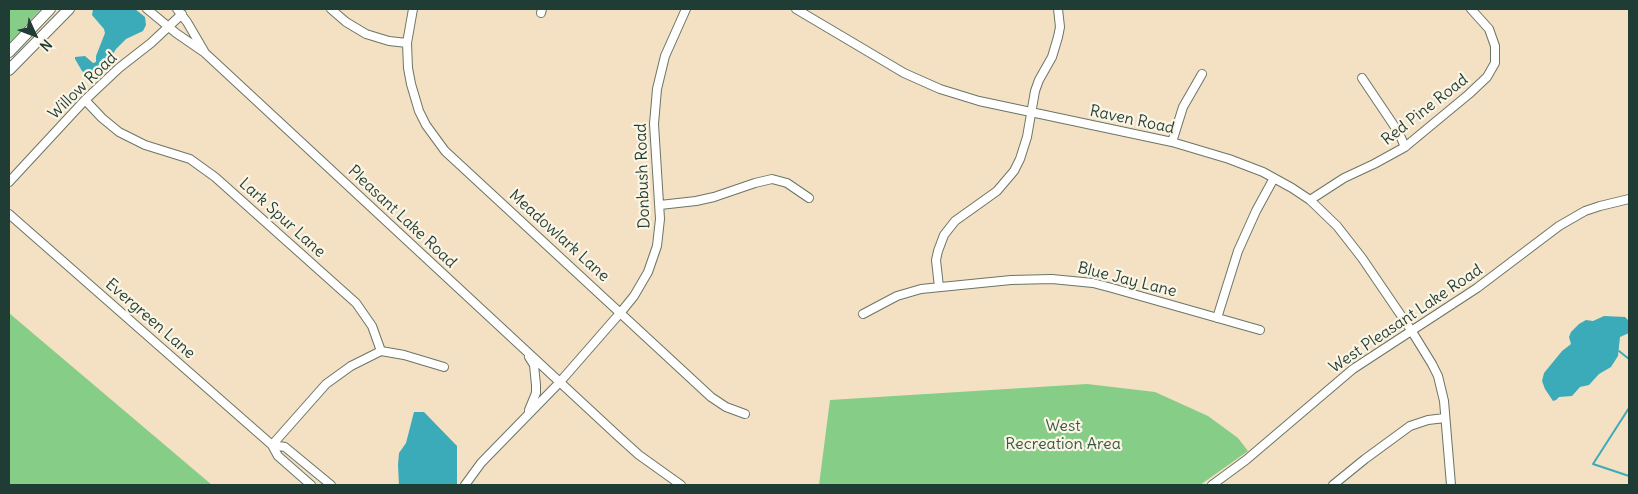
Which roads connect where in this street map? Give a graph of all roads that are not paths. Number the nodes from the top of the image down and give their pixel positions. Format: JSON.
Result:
{"nodes":[{"id":1,"x":50,"y":9,"type":"edge"},
{"id":2,"x":69,"y":9,"type":"edge"},
{"id":3,"x":147,"y":9,"type":"edge"},
{"id":4,"x":331,"y":9,"type":"edge"},
{"id":5,"x":414,"y":9,"type":"edge"},
{"id":6,"x":686,"y":9,"type":"edge"},
{"id":7,"x":796,"y":9,"type":"edge"},
{"id":8,"x":1058,"y":9,"type":"edge"},
{"id":9,"x":1471,"y":9,"type":"edge"},
{"id":10,"x":179,"y":12,"type":"edge"},
{"id":11,"x":168,"y":27,"type":"junction"},
{"id":12,"x":407,"y":43,"type":"junction"},
{"id":13,"x":9,"y":52,"type":"edge"},
{"id":14,"x":205,"y":52,"type":"junction"},
{"id":15,"x":9,"y":70,"type":"edge"},
{"id":16,"x":1202,"y":74,"type":"dead end"},
{"id":17,"x":1362,"y":78,"type":"dead end"},
{"id":18,"x":84,"y":100,"type":"junction"},
{"id":19,"x":1031,"y":112,"type":"junction"},
{"id":20,"x":1172,"y":142,"type":"junction"},
{"id":21,"x":1405,"y":146,"type":"junction"},
{"id":22,"x":1274,"y":178,"type":"junction"},
{"id":23,"x":9,"y":182,"type":"edge"},
{"id":24,"x":809,"y":198,"type":"dead end"},
{"id":25,"x":1629,"y":199,"type":"edge"},
{"id":26,"x":1310,"y":200,"type":"junction"},
{"id":27,"x":660,"y":205,"type":"junction"},
{"id":28,"x":9,"y":214,"type":"edge"},
{"id":29,"x":938,"y":287,"type":"junction"},
{"id":30,"x":621,"y":312,"type":"junction"},
{"id":31,"x":863,"y":314,"type":"dead end"},
{"id":32,"x":1218,"y":318,"type":"junction"},
{"id":33,"x":1260,"y":330,"type":"dead end"},
{"id":34,"x":1412,"y":330,"type":"junction"},
{"id":35,"x":524,"y":349,"type":"junction"},
{"id":36,"x":381,"y":351,"type":"junction"},
{"id":37,"x":444,"y":367,"type":"dead end"},
{"id":38,"x":559,"y":383,"type":"junction"},
{"id":39,"x":745,"y":414,"type":"dead end"},
{"id":40,"x":525,"y":418,"type":"junction"},
{"id":41,"x":1445,"y":418,"type":"junction"},
{"id":42,"x":272,"y":445,"type":"junction"},
{"id":43,"x":311,"y":485,"type":"edge"},
{"id":44,"x":331,"y":485,"type":"edge"},
{"id":45,"x":464,"y":485,"type":"edge"},
{"id":46,"x":681,"y":485,"type":"edge"},
{"id":47,"x":1212,"y":485,"type":"edge"},
{"id":48,"x":1333,"y":485,"type":"edge"},
{"id":49,"x":1451,"y":485,"type":"edge"}],
"edges":[{"from":1,"to":13,"type":"main road"},
{"from":2,"to":15,"type":"main road"},
{"from":3,"to":11,"type":"street","name":"Pleasant Lake Road"},
{"from":4,"to":12,"type":"street"},
{"from":5,"to":12,"type":"street","name":"Meadowlark Lane"},
{"from":6,"to":27,"type":"street","name":"Donbush Road"},
{"from":7,"to":19,"type":"street","name":"Raven Road"},
{"from":8,"to":19,"type":"street"},
{"from":9,"to":21,"type":"street","name":"Red Pine Road"},
{"from":10,"to":11,"type":"street","name":"Willow Road"},
{"from":10,"to":14,"type":"street","name":"Pleasant Lake Road"},
{"from":11,"to":14,"type":"street","name":"Pleasant Lake Road"},
{"from":11,"to":18,"type":"street","name":"Willow Road"},
{"from":12,"to":30,"type":"street","name":"Meadowlark Lane"},
{"from":14,"to":35,"type":"street","name":"Pleasant Lake Road"},
{"from":16,"to":20,"type":"street"},
{"from":17,"to":21,"type":"street"},
{"from":18,"to":23,"type":"street","name":"Willow Road"},
{"from":18,"to":36,"type":"street","name":"Lark Spur Lane"},
{"from":19,"to":20,"type":"street","name":"Raven Road"},
{"from":19,"to":29,"type":"street"},
{"from":20,"to":22,"type":"street","name":"Raven Road"},
{"from":21,"to":26,"type":"street","name":"Red Pine Road"},
{"from":22,"to":26,"type":"street","name":"Raven Road"},
{"from":22,"to":32,"type":"street"},
{"from":24,"to":27,"type":"street"},
{"from":25,"to":34,"type":"street","name":"West Pleasant Lake Road"},
{"from":26,"to":34,"type":"street","name":"Raven Road"},
{"from":27,"to":30,"type":"street","name":"Donbush Road"},
{"from":28,"to":42,"type":"street","name":"Evergreen Lane"},
{"from":29,"to":31,"type":"street","name":"Blue Jay Lane"},
{"from":29,"to":32,"type":"street","name":"Blue Jay Lane"},
{"from":30,"to":38,"type":"street","name":"Donbush Road"},
{"from":30,"to":39,"type":"street","name":"Meadowlark Lane"},
{"from":32,"to":33,"type":"street","name":"Blue Jay Lane"},
{"from":34,"to":41,"type":"street","name":"Raven Road"},
{"from":34,"to":47,"type":"street","name":"West Pleasant Lake Road"},
{"from":35,"to":38,"type":"street","name":"Pleasant Lake Road"},
{"from":35,"to":40,"type":"street"},
{"from":36,"to":37,"type":"street"},
{"from":36,"to":42,"type":"street"},
{"from":38,"to":40,"type":"street","name":"Donbush Road"},
{"from":38,"to":46,"type":"street","name":"Pleasant Lake Road"},
{"from":40,"to":45,"type":"street","name":"Donbush Road"},
{"from":41,"to":48,"type":"street"},
{"from":41,"to":49,"type":"street","name":"Raven Road"},
{"from":42,"to":43,"type":"street","name":"Evergreen Lane"},
{"from":42,"to":44,"type":"street","name":"Evergreen Lane"}]}
